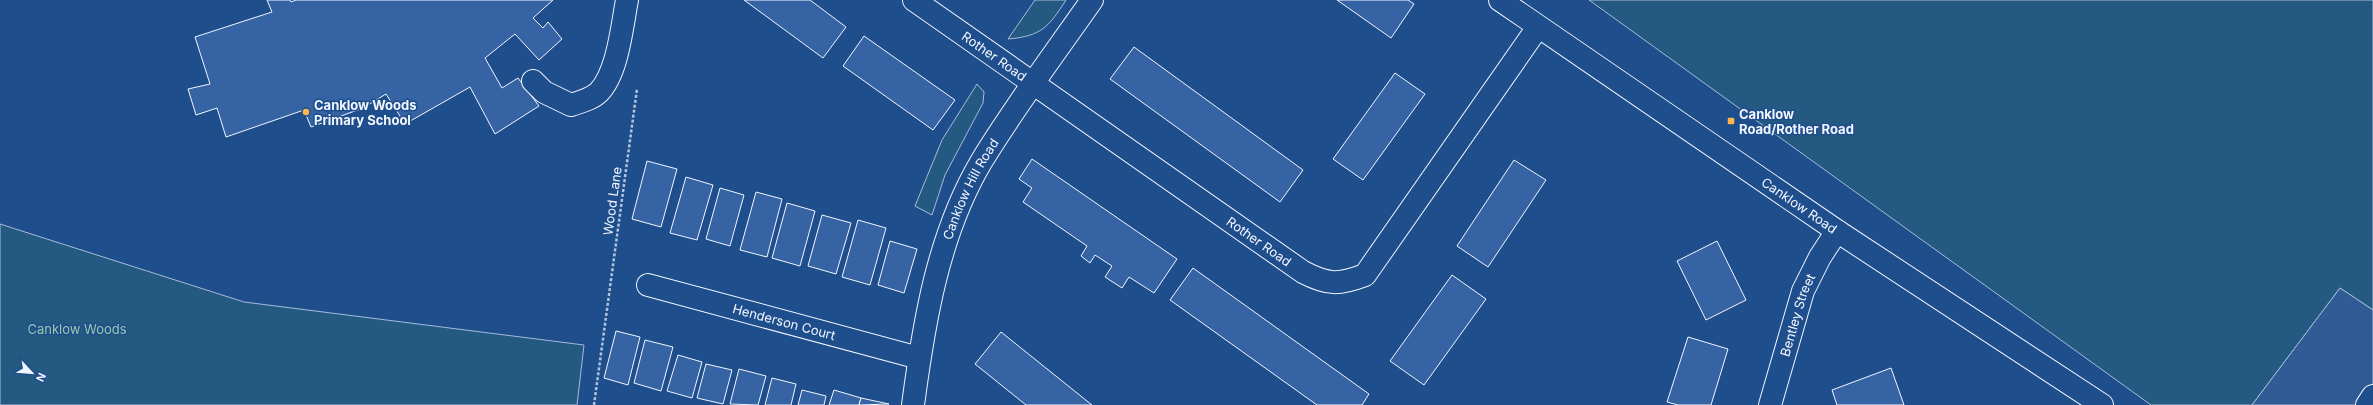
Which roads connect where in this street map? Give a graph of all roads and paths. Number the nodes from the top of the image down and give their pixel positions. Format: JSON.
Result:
{"nodes":[{"id":1,"x":627,"y":0,"type":"edge"},
{"id":2,"x":914,"y":0,"type":"edge"},
{"id":3,"x":1092,"y":0,"type":"edge"},
{"id":4,"x":1500,"y":0,"type":"edge"},
{"id":5,"x":1538,"y":26,"type":"junction"},
{"id":6,"x":533,"y":81,"type":"dead end"},
{"id":7,"x":638,"y":82,"type":"dead end"},
{"id":8,"x":1033,"y":85,"type":"junction"},
{"id":9,"x":1837,"y":231,"type":"junction"},
{"id":10,"x":648,"y":285,"type":"dead end"},
{"id":11,"x":920,"y":358,"type":"junction"},
{"id":12,"x":2373,"y":396,"type":"edge"},
{"id":13,"x":594,"y":405,"type":"edge"},
{"id":14,"x":913,"y":405,"type":"edge"},
{"id":15,"x":1770,"y":405,"type":"edge"},
{"id":16,"x":2102,"y":405,"type":"edge"},
{"id":17,"x":2367,"y":405,"type":"edge"}],
"edges":[{"from":1,"to":6,"type":"street"},
{"from":2,"to":8,"type":"street","name":"Rother Road"},
{"from":3,"to":8,"type":"street","name":"Canklow Hill Road"},
{"from":4,"to":5,"type":"street","name":"Canklow Road"},
{"from":5,"to":8,"type":"street","name":"Rother Road"},
{"from":5,"to":9,"type":"street","name":"Canklow Road"},
{"from":7,"to":13,"type":"path","name":"Wood Lane"},
{"from":8,"to":11,"type":"street","name":"Canklow Hill Road"},
{"from":9,"to":15,"type":"street","name":"Bentley Street"},
{"from":9,"to":16,"type":"street","name":"Canklow Road"},
{"from":10,"to":11,"type":"street","name":"Henderson Court"},
{"from":11,"to":14,"type":"street","name":"Canklow Hill Road"},
{"from":12,"to":17,"type":"street"}]}
